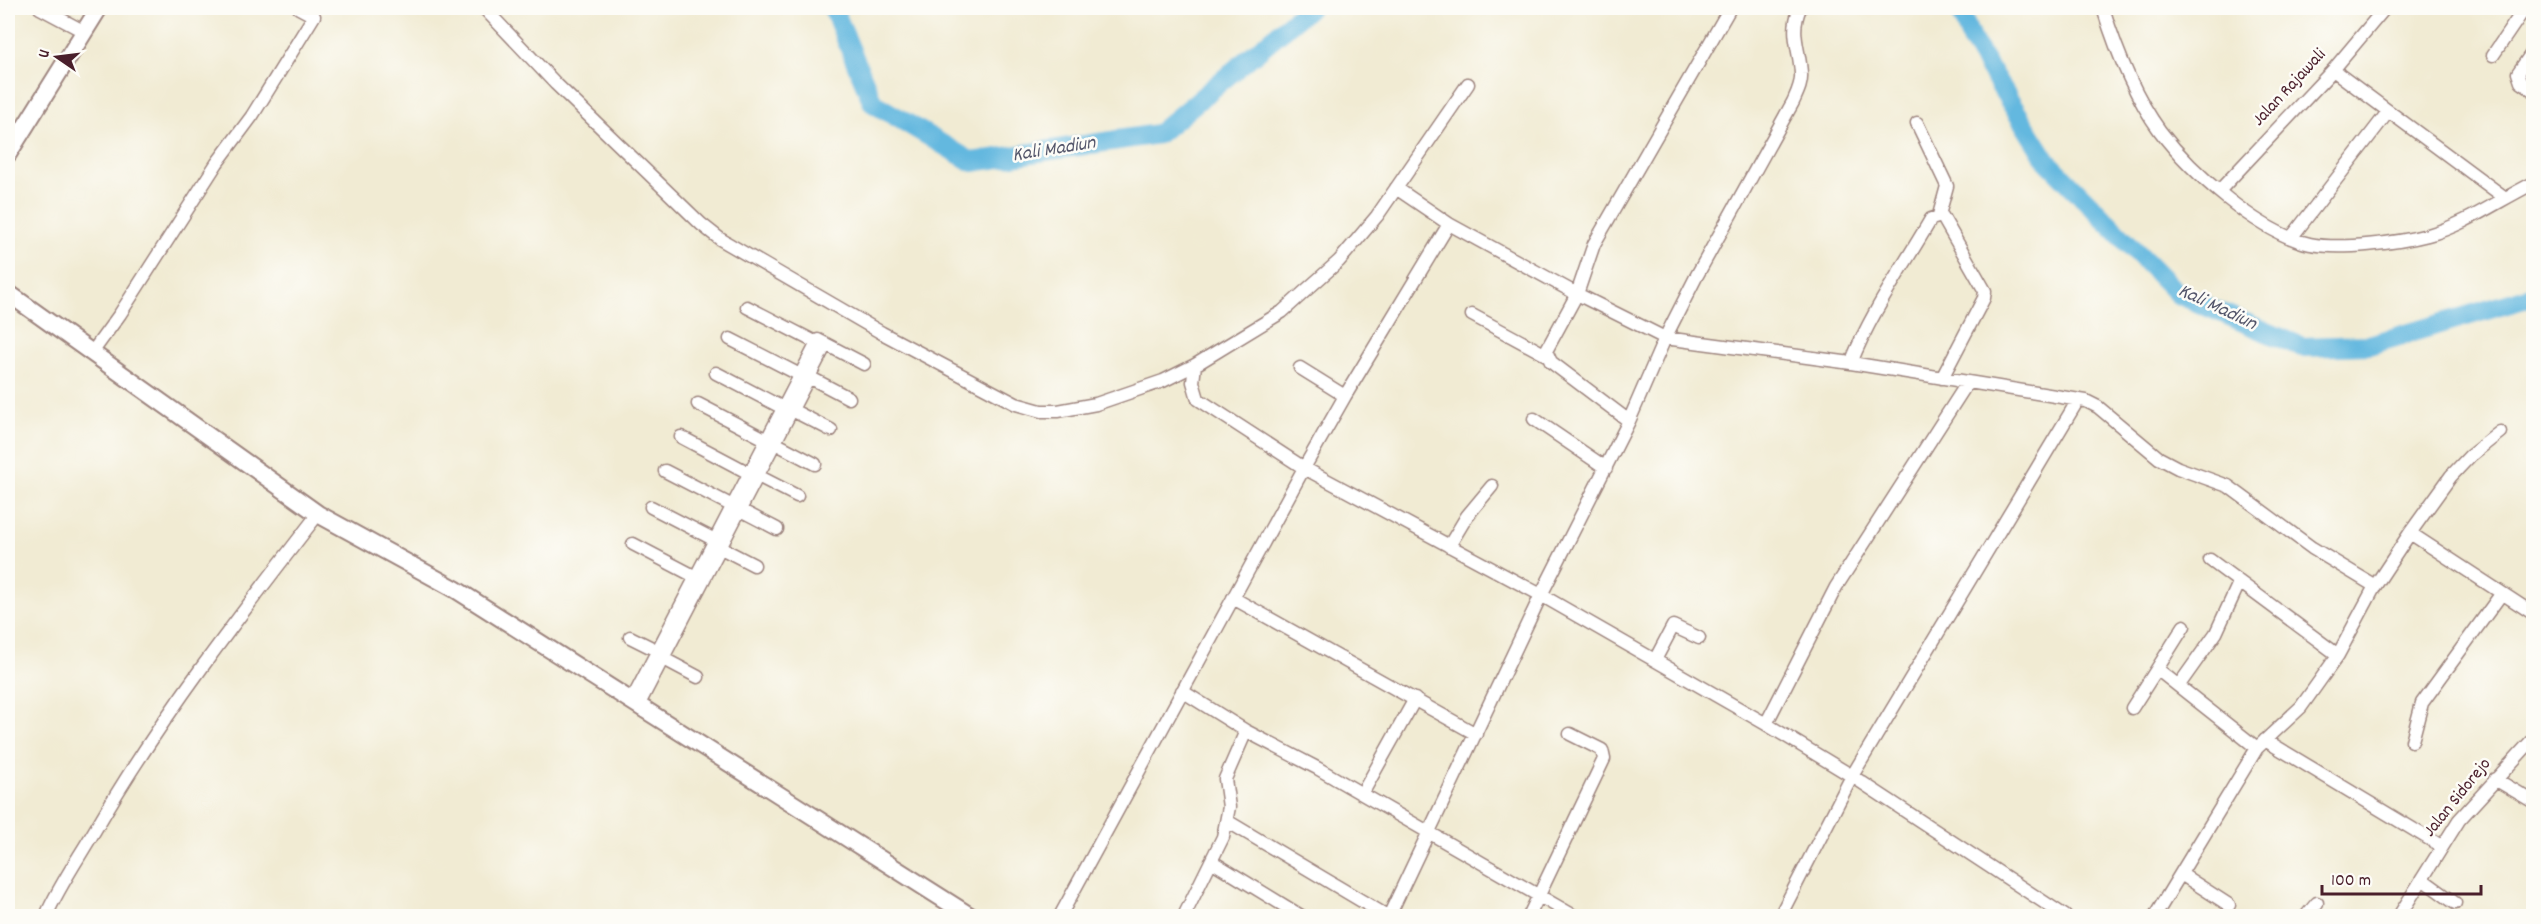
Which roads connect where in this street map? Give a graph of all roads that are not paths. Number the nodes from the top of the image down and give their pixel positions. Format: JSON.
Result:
{"nodes":[{"id":1,"x":40,"y":8,"type":"edge"},
{"id":2,"x":99,"y":8,"type":"edge"},
{"id":3,"x":299,"y":8,"type":"edge"},
{"id":4,"x":484,"y":8,"type":"edge"},
{"id":5,"x":1730,"y":8,"type":"edge"},
{"id":6,"x":1800,"y":8,"type":"edge"},
{"id":7,"x":2103,"y":8,"type":"edge"},
{"id":8,"x":2385,"y":8,"type":"edge"},
{"id":9,"x":2525,"y":8,"type":"edge"},
{"id":10,"x":86,"y":32,"type":"junction"},
{"id":11,"x":2534,"y":50,"type":"edge"},
{"id":12,"x":2493,"y":55,"type":"dead end"},
{"id":13,"x":2333,"y":70,"type":"junction"},
{"id":14,"x":1468,"y":84,"type":"dead end"},
{"id":15,"x":2534,"y":91,"type":"edge"},
{"id":16,"x":2388,"y":112,"type":"junction"},
{"id":17,"x":1917,"y":123,"type":"dead end"},
{"id":18,"x":8,"y":154,"type":"edge"},
{"id":19,"x":2534,"y":183,"type":"edge"},
{"id":20,"x":1396,"y":188,"type":"junction"},
{"id":21,"x":2219,"y":191,"type":"junction"},
{"id":22,"x":2504,"y":197,"type":"junction"},
{"id":23,"x":1939,"y":215,"type":"junction"},
{"id":24,"x":1449,"y":224,"type":"junction"},
{"id":25,"x":2291,"y":238,"type":"junction"},
{"id":26,"x":8,"y":293,"type":"edge"},
{"id":27,"x":1577,"y":294,"type":"junction"},
{"id":28,"x":747,"y":307,"type":"dead end"},
{"id":29,"x":1473,"y":315,"type":"dead end"},
{"id":30,"x":1665,"y":338,"type":"junction"},
{"id":31,"x":730,"y":339,"type":"dead end"},
{"id":32,"x":821,"y":344,"type":"junction"},
{"id":33,"x":91,"y":354,"type":"junction"},
{"id":34,"x":1548,"y":356,"type":"junction"},
{"id":35,"x":1851,"y":363,"type":"junction"},
{"id":36,"x":864,"y":364,"type":"dead end"},
{"id":37,"x":1195,"y":365,"type":"junction"},
{"id":38,"x":1300,"y":368,"type":"dead end"},
{"id":39,"x":716,"y":373,"type":"dead end"},
{"id":40,"x":805,"y":376,"type":"junction"},
{"id":41,"x":1942,"y":378,"type":"junction"},
{"id":42,"x":1968,"y":382,"type":"junction"},
{"id":43,"x":1345,"y":396,"type":"junction"},
{"id":44,"x":849,"y":398,"type":"dead end"},
{"id":45,"x":2078,"y":400,"type":"junction"},
{"id":46,"x":698,"y":404,"type":"dead end"},
{"id":47,"x":788,"y":409,"type":"junction"},
{"id":48,"x":1534,"y":419,"type":"dead end"},
{"id":49,"x":1629,"y":421,"type":"junction"},
{"id":50,"x":831,"y":430,"type":"dead end"},
{"id":51,"x":2500,"y":432,"type":"dead end"},
{"id":52,"x":681,"y":437,"type":"dead end"},
{"id":53,"x":771,"y":441,"type":"junction"},
{"id":54,"x":815,"y":464,"type":"dead end"},
{"id":55,"x":1304,"y":468,"type":"junction"},
{"id":56,"x":1606,"y":468,"type":"junction"},
{"id":57,"x":665,"y":471,"type":"dead end"},
{"id":58,"x":754,"y":475,"type":"junction"},
{"id":59,"x":1491,"y":486,"type":"dead end"},
{"id":60,"x":796,"y":496,"type":"dead end"},
{"id":61,"x":651,"y":507,"type":"dead end"},
{"id":62,"x":734,"y":513,"type":"junction"},
{"id":63,"x":318,"y":514,"type":"junction"},
{"id":64,"x":777,"y":529,"type":"dead end"},
{"id":65,"x":2410,"y":533,"type":"junction"},
{"id":66,"x":633,"y":544,"type":"dead end"},
{"id":67,"x":718,"y":544,"type":"junction"},
{"id":68,"x":1449,"y":546,"type":"junction"},
{"id":69,"x":2210,"y":560,"type":"dead end"},
{"id":70,"x":753,"y":565,"type":"dead end"},
{"id":71,"x":696,"y":577,"type":"junction"},
{"id":72,"x":2240,"y":583,"type":"junction"},
{"id":73,"x":2374,"y":585,"type":"junction"},
{"id":74,"x":2502,"y":593,"type":"junction"},
{"id":75,"x":1541,"y":595,"type":"junction"},
{"id":76,"x":1233,"y":598,"type":"junction"},
{"id":77,"x":2534,"y":614,"type":"edge"},
{"id":78,"x":2184,"y":626,"type":"dead end"},
{"id":79,"x":630,"y":637,"type":"dead end"},
{"id":80,"x":1699,"y":638,"type":"dead end"},
{"id":81,"x":2338,"y":654,"type":"junction"},
{"id":82,"x":661,"y":655,"type":"junction"},
{"id":83,"x":1655,"y":660,"type":"junction"},
{"id":84,"x":2157,"y":669,"type":"junction"},
{"id":85,"x":698,"y":677,"type":"dead end"},
{"id":86,"x":2179,"y":685,"type":"junction"},
{"id":87,"x":1182,"y":691,"type":"junction"},
{"id":88,"x":1415,"y":699,"type":"junction"},
{"id":89,"x":636,"y":702,"type":"junction"},
{"id":90,"x":2132,"y":708,"type":"dead end"},
{"id":91,"x":1766,"y":724,"type":"junction"},
{"id":92,"x":1246,"y":731,"type":"junction"},
{"id":93,"x":1476,"y":734,"type":"junction"},
{"id":94,"x":1570,"y":734,"type":"dead end"},
{"id":95,"x":2534,"y":738,"type":"edge"},
{"id":96,"x":2412,"y":741,"type":"dead end"},
{"id":97,"x":2261,"y":744,"type":"junction"},
{"id":98,"x":1852,"y":776,"type":"junction"},
{"id":99,"x":2495,"y":779,"type":"junction"},
{"id":100,"x":1362,"y":794,"type":"junction"},
{"id":101,"x":2534,"y":802,"type":"edge"},
{"id":102,"x":1227,"y":821,"type":"junction"},
{"id":103,"x":1429,"y":832,"type":"junction"},
{"id":104,"x":2441,"y":846,"type":"junction"},
{"id":105,"x":1211,"y":861,"type":"junction"},
{"id":106,"x":2181,"y":874,"type":"junction"},
{"id":107,"x":2421,"y":879,"type":"junction"},
{"id":108,"x":1539,"y":897,"type":"junction"},
{"id":109,"x":2317,"y":903,"type":"dead end"},
{"id":110,"x":2456,"y":903,"type":"dead end"},
{"id":111,"x":2229,"y":905,"type":"dead end"},
{"id":112,"x":46,"y":916,"type":"edge"},
{"id":113,"x":970,"y":916,"type":"edge"},
{"id":114,"x":1060,"y":916,"type":"edge"},
{"id":115,"x":1184,"y":916,"type":"edge"},
{"id":116,"x":1301,"y":916,"type":"edge"},
{"id":117,"x":1388,"y":916,"type":"edge"},
{"id":118,"x":1529,"y":916,"type":"edge"},
{"id":119,"x":1574,"y":916,"type":"edge"},
{"id":120,"x":1780,"y":916,"type":"edge"},
{"id":121,"x":2065,"y":916,"type":"edge"},
{"id":122,"x":2155,"y":916,"type":"edge"},
{"id":123,"x":2306,"y":916,"type":"edge"},
{"id":124,"x":2398,"y":916,"type":"edge"}],
"edges":[{"from":1,"to":10,"type":"street"},
{"from":2,"to":10,"type":"main road"},
{"from":3,"to":33,"type":"street"},
{"from":4,"to":37,"type":"street"},
{"from":5,"to":27,"type":"street"},
{"from":6,"to":30,"type":"street"},
{"from":7,"to":21,"type":"street"},
{"from":8,"to":13,"type":"street","name":"Jalan Rajawali"},
{"from":9,"to":12,"type":"street"},
{"from":10,"to":18,"type":"main road"},
{"from":11,"to":15,"type":"street"},
{"from":13,"to":16,"type":"street"},
{"from":13,"to":21,"type":"street","name":"Jalan Rajawali"},
{"from":14,"to":20,"type":"street"},
{"from":16,"to":22,"type":"street"},
{"from":16,"to":25,"type":"street"},
{"from":17,"to":23,"type":"street"},
{"from":19,"to":22,"type":"street"},
{"from":20,"to":24,"type":"street"},
{"from":20,"to":37,"type":"street"},
{"from":21,"to":25,"type":"street"},
{"from":22,"to":25,"type":"street"},
{"from":23,"to":35,"type":"street"},
{"from":23,"to":41,"type":"street"},
{"from":24,"to":27,"type":"street"},
{"from":24,"to":43,"type":"street"},
{"from":26,"to":33,"type":"main road"},
{"from":27,"to":30,"type":"street"},
{"from":27,"to":34,"type":"street"},
{"from":28,"to":32,"type":"street"},
{"from":29,"to":34,"type":"street"},
{"from":30,"to":35,"type":"street"},
{"from":30,"to":49,"type":"street"},
{"from":31,"to":40,"type":"street"},
{"from":32,"to":36,"type":"street"},
{"from":32,"to":40,"type":"street"},
{"from":33,"to":63,"type":"main road"},
{"from":34,"to":49,"type":"street"},
{"from":35,"to":41,"type":"street"},
{"from":37,"to":55,"type":"street"},
{"from":38,"to":43,"type":"street"},
{"from":39,"to":47,"type":"street"},
{"from":40,"to":44,"type":"street"},
{"from":40,"to":47,"type":"street"},
{"from":41,"to":42,"type":"street"},
{"from":42,"to":45,"type":"street"},
{"from":42,"to":91,"type":"street"},
{"from":43,"to":55,"type":"street"},
{"from":45,"to":73,"type":"street"},
{"from":45,"to":98,"type":"street"},
{"from":46,"to":53,"type":"street"},
{"from":47,"to":50,"type":"street"},
{"from":47,"to":53,"type":"street"},
{"from":48,"to":56,"type":"street"},
{"from":49,"to":56,"type":"street"},
{"from":51,"to":65,"type":"street"},
{"from":52,"to":58,"type":"street"},
{"from":53,"to":54,"type":"street"},
{"from":53,"to":58,"type":"street"},
{"from":55,"to":68,"type":"street"},
{"from":55,"to":76,"type":"street"},
{"from":56,"to":75,"type":"street"},
{"from":57,"to":62,"type":"street"},
{"from":58,"to":60,"type":"street"},
{"from":58,"to":62,"type":"street"},
{"from":59,"to":68,"type":"street"},
{"from":61,"to":67,"type":"street"},
{"from":62,"to":64,"type":"street"},
{"from":62,"to":67,"type":"street"},
{"from":63,"to":89,"type":"main road"},
{"from":63,"to":112,"type":"street"},
{"from":65,"to":73,"type":"street"},
{"from":65,"to":74,"type":"street"},
{"from":66,"to":71,"type":"street"},
{"from":67,"to":70,"type":"street"},
{"from":67,"to":71,"type":"street"},
{"from":67,"to":82,"type":"street"},
{"from":68,"to":75,"type":"street"},
{"from":69,"to":72,"type":"street"},
{"from":71,"to":82,"type":"street"},
{"from":72,"to":81,"type":"street"},
{"from":72,"to":86,"type":"street"},
{"from":73,"to":81,"type":"street"},
{"from":74,"to":77,"type":"street"},
{"from":74,"to":96,"type":"street"},
{"from":75,"to":83,"type":"street"},
{"from":75,"to":93,"type":"street"},
{"from":76,"to":87,"type":"street"},
{"from":76,"to":88,"type":"street"},
{"from":78,"to":84,"type":"street"},
{"from":79,"to":82,"type":"street"},
{"from":80,"to":83,"type":"street"},
{"from":81,"to":97,"type":"street"},
{"from":82,"to":85,"type":"street"},
{"from":82,"to":89,"type":"street"},
{"from":83,"to":91,"type":"street"},
{"from":84,"to":86,"type":"street"},
{"from":84,"to":90,"type":"street"},
{"from":86,"to":97,"type":"street"},
{"from":87,"to":92,"type":"street"},
{"from":87,"to":114,"type":"street"},
{"from":88,"to":93,"type":"street"},
{"from":88,"to":100,"type":"street"},
{"from":89,"to":113,"type":"main road"},
{"from":91,"to":98,"type":"street"},
{"from":92,"to":100,"type":"street"},
{"from":92,"to":102,"type":"street"},
{"from":93,"to":103,"type":"street"},
{"from":94,"to":108,"type":"street"},
{"from":95,"to":99,"type":"street","name":"Jalan Sidorejo"},
{"from":97,"to":104,"type":"street"},
{"from":97,"to":106,"type":"street"},
{"from":98,"to":120,"type":"street"},
{"from":98,"to":121,"type":"street"},
{"from":99,"to":101,"type":"street"},
{"from":99,"to":104,"type":"street","name":"Jalan Sidorejo"},
{"from":100,"to":103,"type":"street"},
{"from":102,"to":105,"type":"street"},
{"from":102,"to":117,"type":"street"},
{"from":103,"to":108,"type":"street"},
{"from":103,"to":117,"type":"street"},
{"from":104,"to":107,"type":"street","name":"Jalan Sidorejo"},
{"from":105,"to":115,"type":"street"},
{"from":105,"to":116,"type":"street"},
{"from":106,"to":111,"type":"street"},
{"from":106,"to":122,"type":"street"},
{"from":107,"to":110,"type":"street"},
{"from":107,"to":124,"type":"street","name":"Jalan Sidorejo"},
{"from":108,"to":118,"type":"street"},
{"from":108,"to":119,"type":"street"},
{"from":109,"to":123,"type":"street"}]}
